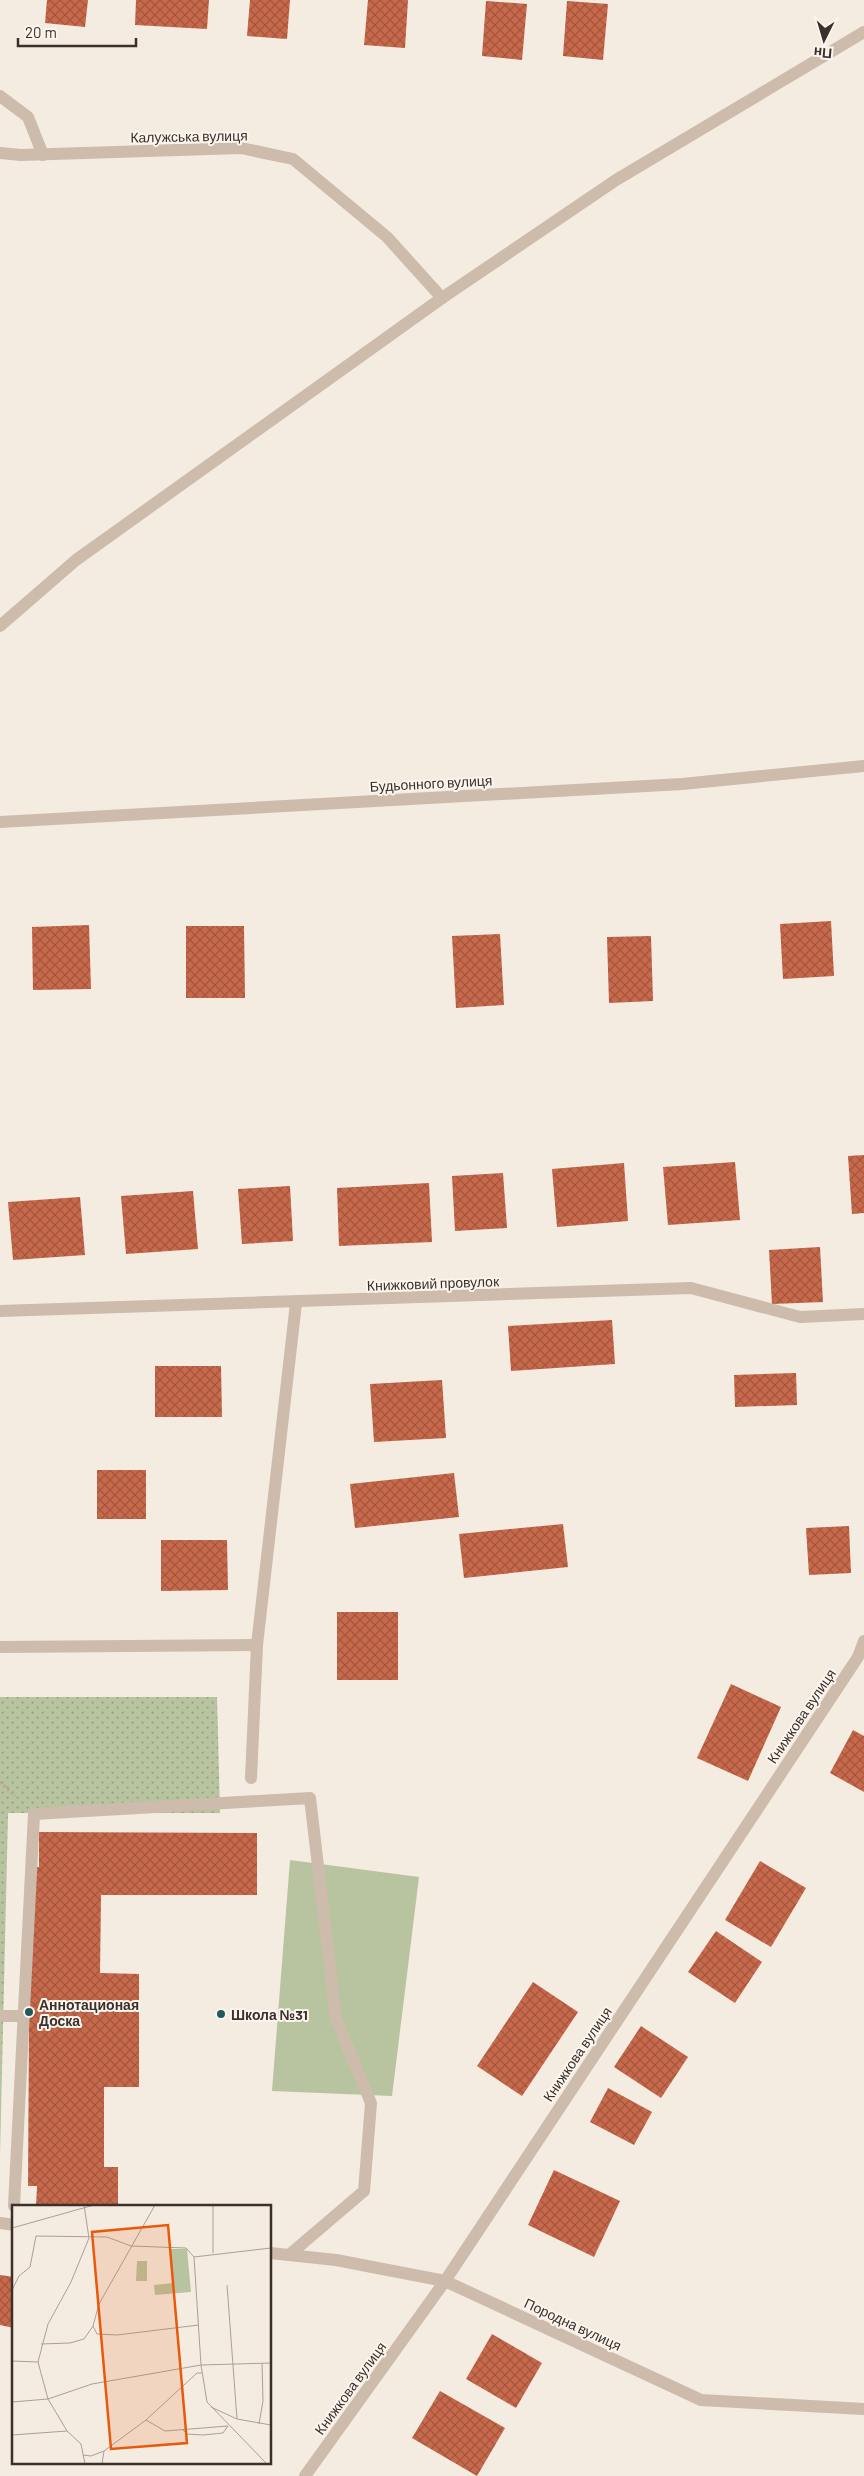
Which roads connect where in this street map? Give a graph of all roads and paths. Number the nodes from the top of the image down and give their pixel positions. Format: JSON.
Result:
{"nodes":[{"id":1,"x":864,"y":32,"type":"edge"},
{"id":2,"x":0,"y":96,"type":"edge"},
{"id":3,"x":0,"y":154,"type":"edge"},
{"id":4,"x":43,"y":155,"type":"junction"},
{"id":5,"x":442,"y":298,"type":"junction"},
{"id":6,"x":0,"y":626,"type":"edge"},
{"id":7,"x":864,"y":766,"type":"edge"},
{"id":8,"x":0,"y":822,"type":"edge"},
{"id":9,"x":296,"y":1303,"type":"junction"},
{"id":10,"x":0,"y":1312,"type":"edge"},
{"id":11,"x":864,"y":1314,"type":"edge"},
{"id":12,"x":864,"y":1641,"type":"edge"},
{"id":13,"x":256,"y":1645,"type":"junction"},
{"id":14,"x":0,"y":1647,"type":"edge"},
{"id":15,"x":251,"y":1778,"type":"dead end"},
{"id":16,"x":0,"y":2016,"type":"edge"},
{"id":17,"x":24,"y":2016,"type":"junction"},
{"id":18,"x":14,"y":2205,"type":"edge"},
{"id":19,"x":271,"y":2253,"type":"edge"},
{"id":20,"x":289,"y":2255,"type":"junction"},
{"id":21,"x":445,"y":2281,"type":"junction"},
{"id":22,"x":864,"y":2409,"type":"edge"},
{"id":23,"x":305,"y":2476,"type":"edge"}],
"edges":[{"from":1,"to":5,"type":"street"},
{"from":2,"to":4,"type":"street"},
{"from":3,"to":4,"type":"street","name":"Калужська вулиця"},
{"from":4,"to":5,"type":"street","name":"Калужська вулиця"},
{"from":5,"to":6,"type":"street"},
{"from":7,"to":8,"type":"street","name":"Будьонного вулиця"},
{"from":9,"to":10,"type":"street","name":"Книжковий провулок"},
{"from":9,"to":11,"type":"street","name":"Книжковий провулок"},
{"from":9,"to":13,"type":"street"},
{"from":12,"to":21,"type":"street","name":"Книжкова вулиця"},
{"from":13,"to":14,"type":"street"},
{"from":13,"to":15,"type":"street"},
{"from":16,"to":17,"type":"street"},
{"from":17,"to":18,"type":"street"},
{"from":17,"to":20,"type":"street"},
{"from":19,"to":20,"type":"street","name":"Породна вулиця"},
{"from":20,"to":21,"type":"street","name":"Породна вулиця"},
{"from":21,"to":22,"type":"street","name":"Породна вулиця"},
{"from":21,"to":23,"type":"street","name":"Книжкова вулиця"}]}
